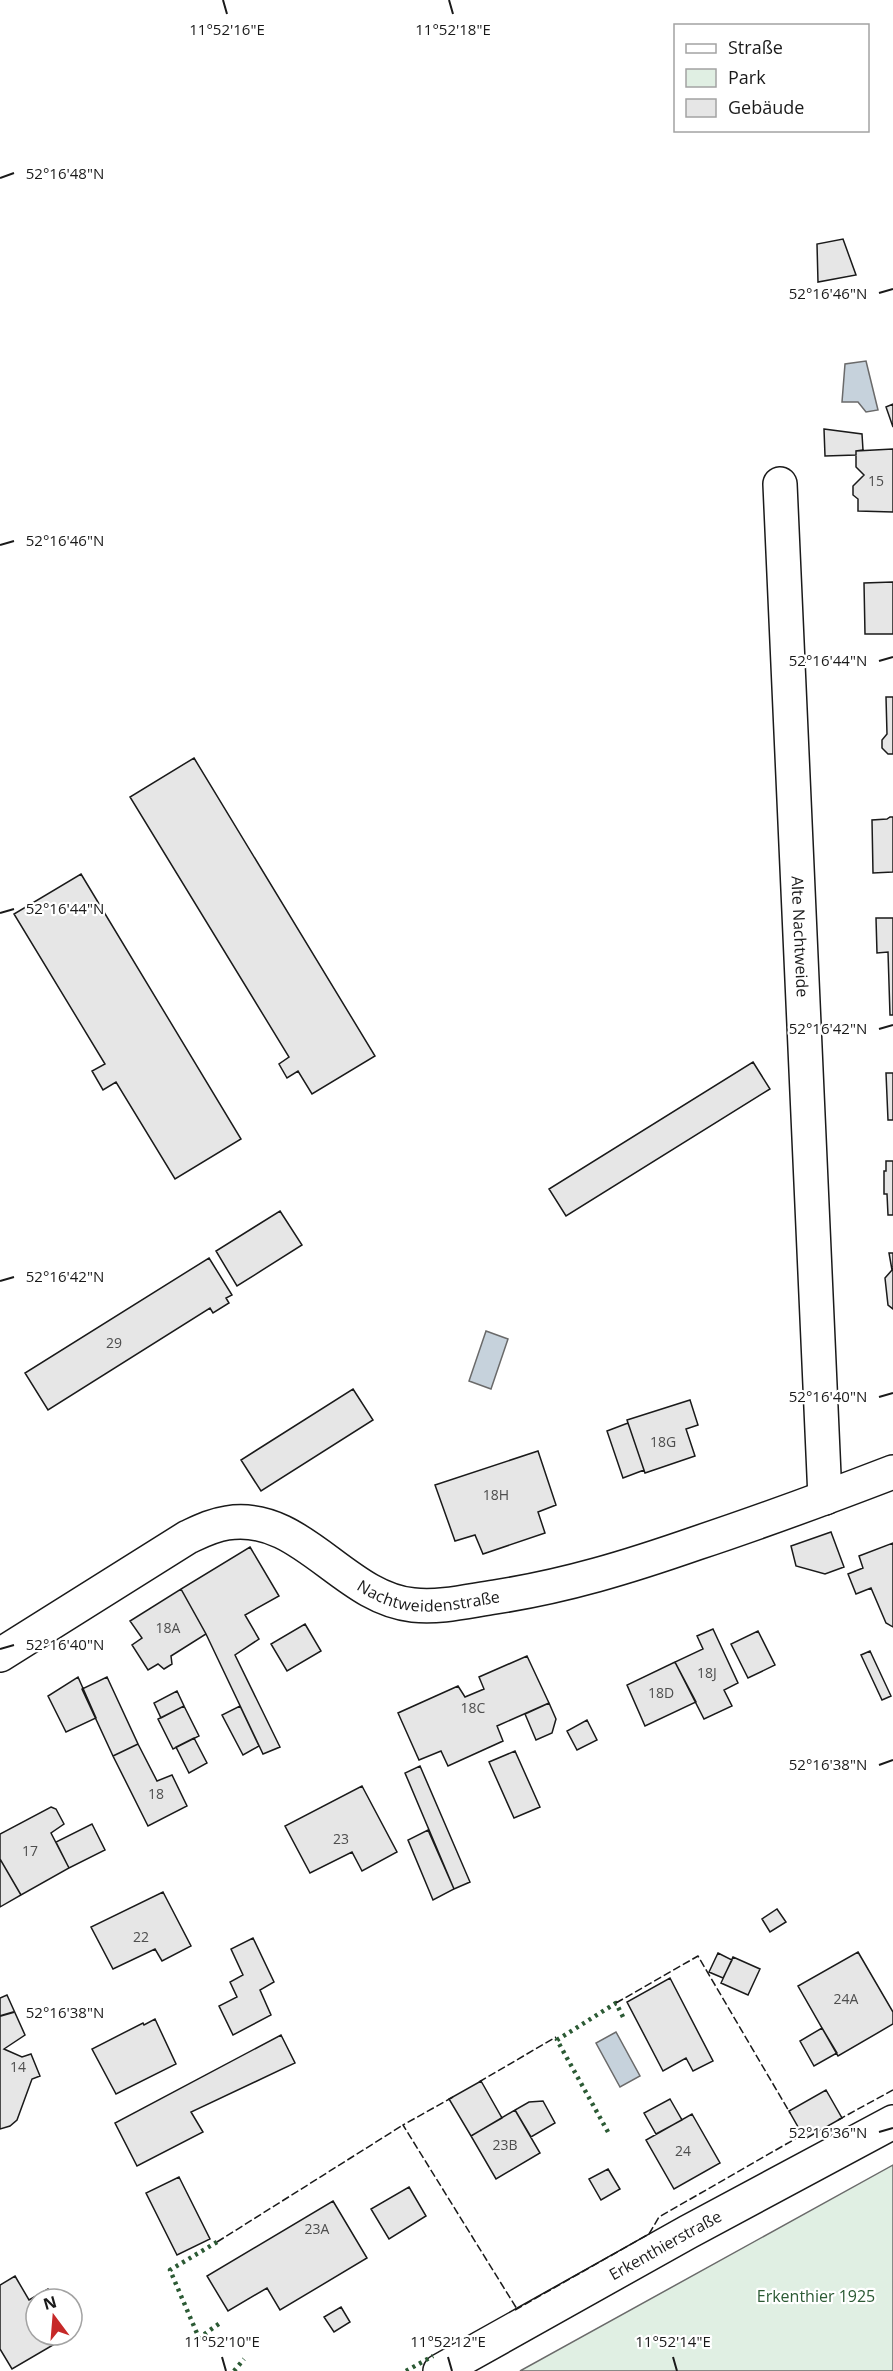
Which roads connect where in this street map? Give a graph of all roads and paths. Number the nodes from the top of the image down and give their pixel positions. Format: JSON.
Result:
{"nodes":[{"id":1,"x":780,"y":484,"type":"dead end"},
{"id":2,"x":893,"y":1472,"type":"edge"},
{"id":3,"x":825,"y":1498,"type":"junction"},
{"id":4,"x":0,"y":1655,"type":"edge"},
{"id":5,"x":893,"y":2122,"type":"edge"},
{"id":6,"x":440,"y":2371,"type":"edge"}],
"edges":[{"from":1,"to":3,"type":"street","name":"Alte Nachtweide"},
{"from":2,"to":3,"type":"street","name":"Nachtweidenstraße"},
{"from":3,"to":4,"type":"street","name":"Nachtweidenstraße"},
{"from":5,"to":6,"type":"street","name":"Erkenthierstraße"}]}
